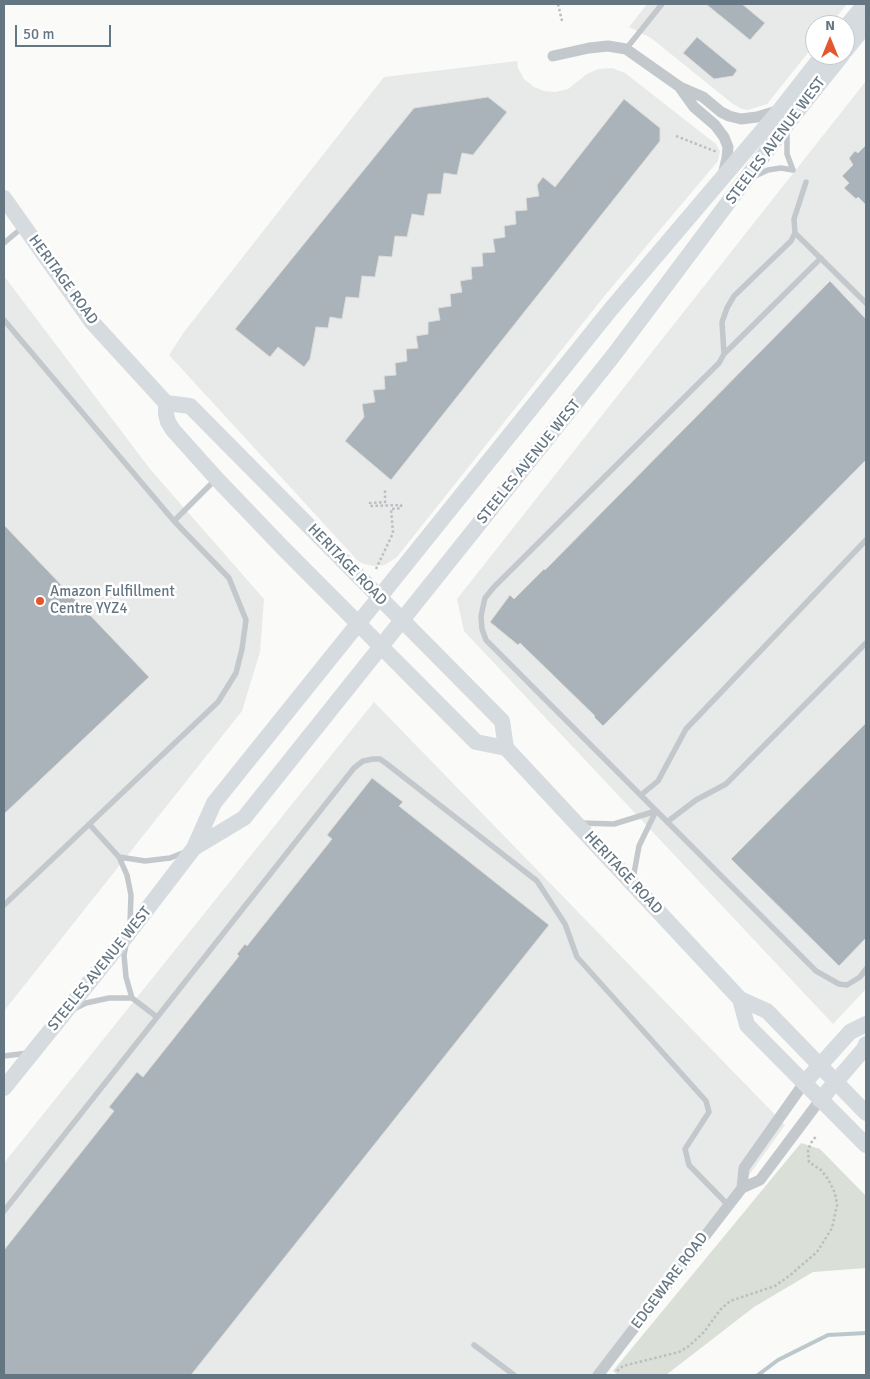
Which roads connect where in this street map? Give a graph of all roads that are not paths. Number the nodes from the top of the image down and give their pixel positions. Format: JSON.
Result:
{"nodes":[{"id":1,"x":662,"y":4,"type":"edge"},
{"id":2,"x":864,"y":4,"type":"edge"},
{"id":3,"x":855,"y":15,"type":"edge"},
{"id":4,"x":866,"y":25,"type":"edge"},
{"id":5,"x":855,"y":39,"type":"edge"},
{"id":6,"x":626,"y":49,"type":"junction"},
{"id":7,"x":553,"y":56,"type":"dead end"},
{"id":8,"x":817,"y":65,"type":"edge"},
{"id":9,"x":832,"y":65,"type":"edge"},
{"id":10,"x":680,"y":87,"type":"junction"},
{"id":11,"x":783,"y":117,"type":"junction"},
{"id":12,"x":723,"y":177,"type":"junction"},
{"id":13,"x":746,"y":180,"type":"junction"},
{"id":14,"x":806,"y":182,"type":"dead end"},
{"id":15,"x":4,"y":198,"type":"edge"},
{"id":16,"x":23,"y":227,"type":"junction"},
{"id":17,"x":796,"y":233,"type":"junction"},
{"id":18,"x":4,"y":243,"type":"edge"},
{"id":19,"x":821,"y":258,"type":"junction"},
{"id":20,"x":866,"y":303,"type":"edge"},
{"id":21,"x":4,"y":320,"type":"edge"},
{"id":22,"x":724,"y":354,"type":"junction"},
{"id":23,"x":166,"y":403,"type":"junction"},
{"id":24,"x":216,"y":478,"type":"junction"},
{"id":25,"x":174,"y":521,"type":"junction"},
{"id":26,"x":866,"y":540,"type":"edge"},
{"id":27,"x":380,"y":599,"type":"junction"},
{"id":28,"x":401,"y":620,"type":"junction"},
{"id":29,"x":359,"y":624,"type":"junction"},
{"id":30,"x":866,"y":643,"type":"edge"},
{"id":31,"x":382,"y":646,"type":"junction"},
{"id":32,"x":506,"y":748,"type":"junction"},
{"id":33,"x":641,"y":795,"type":"junction"},
{"id":34,"x":656,"y":811,"type":"junction"},
{"id":35,"x":668,"y":822,"type":"junction"},
{"id":36,"x":576,"y":823,"type":"junction"},
{"id":37,"x":89,"y":824,"type":"junction"},
{"id":38,"x":194,"y":848,"type":"junction"},
{"id":39,"x":119,"y":857,"type":"junction"},
{"id":40,"x":632,"y":884,"type":"junction"},
{"id":41,"x":4,"y":905,"type":"edge"},
{"id":42,"x":128,"y":934,"type":"junction"},
{"id":43,"x":866,"y":969,"type":"edge"},
{"id":44,"x":132,"y":998,"type":"junction"},
{"id":45,"x":740,"y":999,"type":"junction"},
{"id":46,"x":65,"y":1013,"type":"junction"},
{"id":47,"x":157,"y":1017,"type":"junction"},
{"id":48,"x":866,"y":1024,"type":"edge"},
{"id":49,"x":866,"y":1044,"type":"edge"},
{"id":50,"x":32,"y":1053,"type":"junction"},
{"id":51,"x":4,"y":1056,"type":"edge"},
{"id":52,"x":821,"y":1065,"type":"junction"},
{"id":53,"x":836,"y":1081,"type":"junction"},
{"id":54,"x":804,"y":1083,"type":"junction"},
{"id":55,"x":4,"y":1088,"type":"edge"},
{"id":56,"x":820,"y":1100,"type":"junction"},
{"id":57,"x":866,"y":1112,"type":"edge"},
{"id":58,"x":866,"y":1145,"type":"edge"},
{"id":59,"x":742,"y":1188,"type":"junction"},
{"id":60,"x":728,"y":1205,"type":"junction"},
{"id":61,"x":4,"y":1211,"type":"edge"},
{"id":62,"x":474,"y":1344,"type":"dead end"},
{"id":63,"x":514,"y":1375,"type":"edge"},
{"id":64,"x":598,"y":1375,"type":"edge"}],
"edges":[{"from":1,"to":6,"type":"lane"},
{"from":2,"to":3,"type":"main road"},
{"from":4,"to":5,"type":"main road"},
{"from":6,"to":7,"type":"street"},
{"from":6,"to":10,"type":"street"},
{"from":8,"to":11,"type":"main road","name":"STEELES AVENUE WEST"},
{"from":9,"to":11,"type":"main road","name":"STEELES AVENUE WEST"},
{"from":10,"to":11,"type":"street"},
{"from":10,"to":12,"type":"street"},
{"from":11,"to":12,"type":"main road","name":"STEELES AVENUE WEST"},
{"from":11,"to":13,"type":"main road","name":"STEELES AVENUE WEST"},
{"from":11,"to":13,"type":"lane"},
{"from":12,"to":27,"type":"main road","name":"STEELES AVENUE WEST"},
{"from":13,"to":28,"type":"main road","name":"STEELES AVENUE WEST"},
{"from":14,"to":17,"type":"lane"},
{"from":15,"to":16,"type":"main road","name":"HERITAGE ROAD"},
{"from":16,"to":18,"type":"lane"},
{"from":16,"to":23,"type":"main road","name":"HERITAGE ROAD"},
{"from":17,"to":19,"type":"lane"},
{"from":17,"to":22,"type":"lane"},
{"from":19,"to":20,"type":"lane"},
{"from":19,"to":22,"type":"lane"},
{"from":21,"to":25,"type":"lane"},
{"from":22,"to":33,"type":"lane"},
{"from":23,"to":24,"type":"main road","name":"HERITAGE ROAD"},
{"from":23,"to":27,"type":"main road","name":"HERITAGE ROAD"},
{"from":24,"to":25,"type":"lane"},
{"from":24,"to":29,"type":"main road","name":"HERITAGE ROAD"},
{"from":25,"to":37,"type":"lane"},
{"from":26,"to":33,"type":"lane"},
{"from":27,"to":28,"type":"main road","name":"HERITAGE ROAD"},
{"from":27,"to":29,"type":"main road","name":"STEELES AVENUE WEST"},
{"from":28,"to":31,"type":"main road","name":"STEELES AVENUE WEST"},
{"from":28,"to":32,"type":"main road","name":"HERITAGE ROAD"},
{"from":29,"to":31,"type":"main road","name":"HERITAGE ROAD"},
{"from":29,"to":38,"type":"main road","name":"STEELES AVENUE WEST"},
{"from":30,"to":35,"type":"lane"},
{"from":31,"to":32,"type":"main road","name":"HERITAGE ROAD"},
{"from":31,"to":38,"type":"main road","name":"STEELES AVENUE WEST"},
{"from":32,"to":36,"type":"main road","name":"HERITAGE ROAD"},
{"from":33,"to":34,"type":"lane"},
{"from":34,"to":35,"type":"lane"},
{"from":34,"to":36,"type":"lane"},
{"from":34,"to":40,"type":"lane"},
{"from":35,"to":43,"type":"lane"},
{"from":36,"to":40,"type":"main road","name":"HERITAGE ROAD"},
{"from":37,"to":39,"type":"lane"},
{"from":37,"to":41,"type":"lane"},
{"from":38,"to":39,"type":"lane"},
{"from":38,"to":42,"type":"main road","name":"STEELES AVENUE WEST"},
{"from":39,"to":42,"type":"lane"},
{"from":40,"to":45,"type":"main road","name":"HERITAGE ROAD"},
{"from":42,"to":44,"type":"lane"},
{"from":42,"to":46,"type":"main road","name":"STEELES AVENUE WEST"},
{"from":44,"to":46,"type":"lane"},
{"from":44,"to":47,"type":"lane"},
{"from":45,"to":52,"type":"main road","name":"HERITAGE ROAD"},
{"from":45,"to":54,"type":"main road","name":"HERITAGE ROAD"},
{"from":46,"to":50,"type":"main road","name":"STEELES AVENUE WEST"},
{"from":47,"to":60,"type":"lane"},
{"from":47,"to":61,"type":"lane"},
{"from":48,"to":52,"type":"main road","name":"EDGEWARE ROAD"},
{"from":49,"to":53,"type":"main road","name":"EDGEWARE ROAD"},
{"from":50,"to":51,"type":"lane"},
{"from":50,"to":55,"type":"main road","name":"STEELES AVENUE WEST"},
{"from":52,"to":53,"type":"main road","name":"HERITAGE ROAD"},
{"from":52,"to":54,"type":"main road","name":"EDGEWARE ROAD"},
{"from":53,"to":56,"type":"main road","name":"EDGEWARE ROAD"},
{"from":53,"to":57,"type":"main road","name":"HERITAGE ROAD"},
{"from":54,"to":56,"type":"main road","name":"HERITAGE ROAD"},
{"from":54,"to":59,"type":"street","name":"EDGEWARE ROAD"},
{"from":56,"to":58,"type":"main road","name":"HERITAGE ROAD"},
{"from":56,"to":59,"type":"street","name":"EDGEWARE ROAD"},
{"from":59,"to":60,"type":"street","name":"EDGEWARE ROAD"},
{"from":60,"to":64,"type":"street","name":"EDGEWARE ROAD"},
{"from":62,"to":63,"type":"lane"}]}
